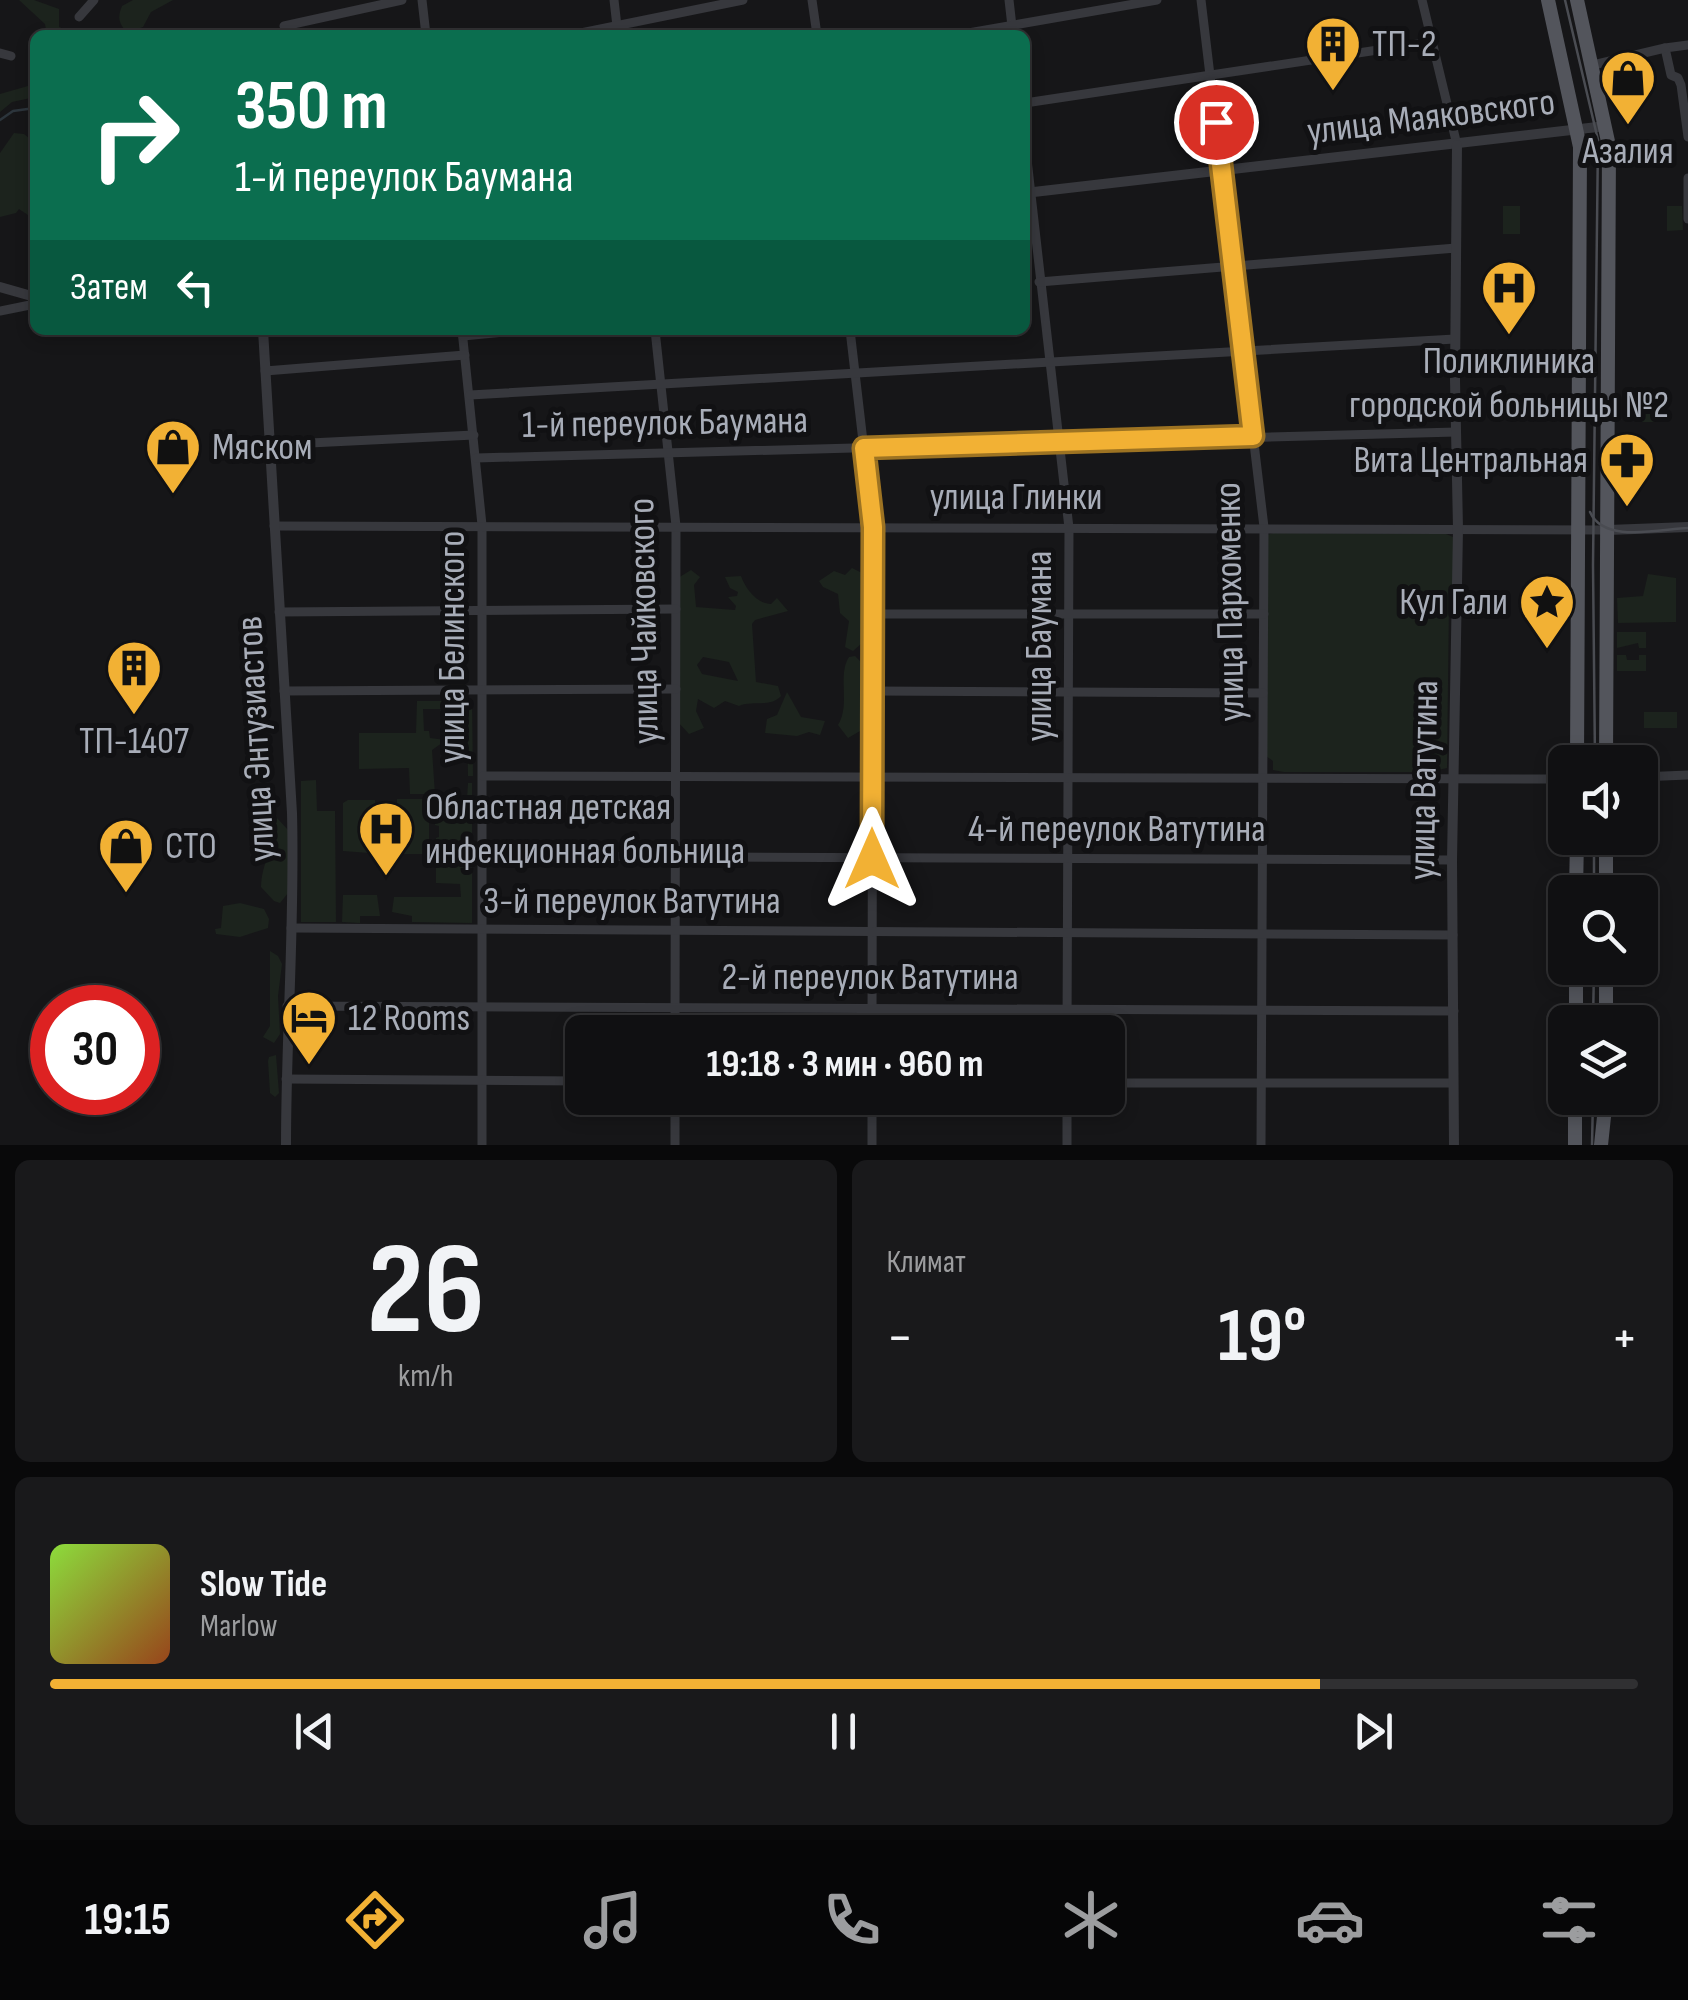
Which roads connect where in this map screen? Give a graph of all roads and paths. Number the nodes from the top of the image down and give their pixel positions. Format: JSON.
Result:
{"nodes":[{"id":1,"x":94,"y":0,"type":"edge"},
{"id":2,"x":402,"y":0,"type":"edge"},
{"id":3,"x":422,"y":0,"type":"edge"},
{"id":4,"x":614,"y":0,"type":"edge"},
{"id":5,"x":743,"y":0,"type":"edge"},
{"id":6,"x":812,"y":0,"type":"edge"},
{"id":7,"x":1009,"y":0,"type":"edge"},
{"id":8,"x":1157,"y":0,"type":"edge"},
{"id":9,"x":1202,"y":0,"type":"edge"},
{"id":10,"x":1422,"y":0,"type":"edge"},
{"id":11,"x":1548,"y":0,"type":"edge"},
{"id":12,"x":1577,"y":0,"type":"edge"},
{"id":13,"x":80,"y":17,"type":"dead end"},
{"id":14,"x":284,"y":26,"type":"dead end"},
{"id":15,"x":425,"y":30,"type":"edge"},
{"id":16,"x":617,"y":30,"type":"edge"},
{"id":17,"x":621,"y":30,"type":"edge"},
{"id":18,"x":816,"y":30,"type":"edge"},
{"id":19,"x":1013,"y":30,"type":"edge"},
{"id":20,"x":1431,"y":42,"type":"junction"},
{"id":21,"x":1688,"y":44,"type":"edge"},
{"id":22,"x":1666,"y":48,"type":"junction"},
{"id":23,"x":0,"y":53,"type":"edge"},
{"id":24,"x":12,"y":56,"type":"dead end"},
{"id":25,"x":1592,"y":65,"type":"junction"},
{"id":26,"x":1211,"y":78,"type":"junction"},
{"id":27,"x":1030,"y":102,"type":"edge"},
{"id":28,"x":1606,"y":126,"type":"junction"},
{"id":29,"x":1578,"y":130,"type":"junction"},
{"id":30,"x":1688,"y":137,"type":"edge"},
{"id":31,"x":1457,"y":145,"type":"junction"},
{"id":32,"x":1222,"y":170,"type":"junction"},
{"id":33,"x":1688,"y":178,"type":"edge"},
{"id":34,"x":1030,"y":193,"type":"edge"},
{"id":35,"x":1030,"y":210,"type":"edge"},
{"id":36,"x":1688,"y":219,"type":"edge"},
{"id":37,"x":1456,"y":248,"type":"junction"},
{"id":38,"x":1233,"y":266,"type":"junction"},
{"id":39,"x":1030,"y":274,"type":"edge"},
{"id":40,"x":1038,"y":277,"type":"junction"},
{"id":41,"x":0,"y":287,"type":"edge"},
{"id":42,"x":30,"y":298,"type":"edge"},
{"id":43,"x":30,"y":302,"type":"edge"},
{"id":44,"x":0,"y":311,"type":"edge"},
{"id":45,"x":262,"y":335,"type":"edge"},
{"id":46,"x":462,"y":335,"type":"edge"},
{"id":47,"x":656,"y":335,"type":"edge"},
{"id":48,"x":851,"y":335,"type":"edge"},
{"id":49,"x":1455,"y":339,"type":"junction"},
{"id":50,"x":1244,"y":352,"type":"junction"},
{"id":51,"x":465,"y":355,"type":"junction"},
{"id":52,"x":1050,"y":364,"type":"junction"},
{"id":53,"x":265,"y":371,"type":"junction"},
{"id":54,"x":855,"y":373,"type":"junction"},
{"id":55,"x":661,"y":384,"type":"junction"},
{"id":56,"x":470,"y":396,"type":"junction"},
{"id":57,"x":1456,"y":432,"type":"junction"},
{"id":58,"x":474,"y":436,"type":"junction"},
{"id":59,"x":1253,"y":436,"type":"junction"},
{"id":60,"x":1059,"y":444,"type":"junction"},
{"id":61,"x":269,"y":445,"type":"junction"},
{"id":62,"x":864,"y":448,"type":"junction"},
{"id":63,"x":669,"y":452,"type":"junction"},
{"id":64,"x":476,"y":458,"type":"junction"},
{"id":65,"x":482,"y":525,"type":"junction"},
{"id":66,"x":274,"y":526,"type":"junction"},
{"id":67,"x":676,"y":526,"type":"junction"},
{"id":68,"x":873,"y":527,"type":"junction"},
{"id":69,"x":1264,"y":527,"type":"junction"},
{"id":70,"x":1688,"y":527,"type":"edge"},
{"id":71,"x":1069,"y":528,"type":"junction"},
{"id":72,"x":1458,"y":529,"type":"junction"},
{"id":73,"x":1577,"y":529,"type":"junction"},
{"id":74,"x":1608,"y":530,"type":"junction"},
{"id":75,"x":676,"y":610,"type":"junction"},
{"id":76,"x":279,"y":612,"type":"junction"},
{"id":77,"x":483,"y":612,"type":"junction"},
{"id":78,"x":1069,"y":613,"type":"junction"},
{"id":79,"x":873,"y":614,"type":"junction"},
{"id":80,"x":1264,"y":614,"type":"junction"},
{"id":81,"x":483,"y":690,"type":"junction"},
{"id":82,"x":676,"y":690,"type":"junction"},
{"id":83,"x":284,"y":691,"type":"junction"},
{"id":84,"x":873,"y":691,"type":"junction"},
{"id":85,"x":1068,"y":691,"type":"junction"},
{"id":86,"x":1263,"y":692,"type":"junction"},
{"id":87,"x":1577,"y":745,"type":"edge"},
{"id":88,"x":1606,"y":745,"type":"edge"},
{"id":89,"x":1688,"y":775,"type":"edge"},
{"id":90,"x":482,"y":776,"type":"junction"},
{"id":91,"x":676,"y":776,"type":"junction"},
{"id":92,"x":873,"y":776,"type":"junction"},
{"id":93,"x":1068,"y":776,"type":"junction"},
{"id":94,"x":1658,"y":776,"type":"edge"},
{"id":95,"x":1263,"y":778,"type":"junction"},
{"id":96,"x":1453,"y":778,"type":"junction"},
{"id":97,"x":1548,"y":779,"type":"edge"},
{"id":98,"x":482,"y":856,"type":"junction"},
{"id":99,"x":676,"y":858,"type":"junction"},
{"id":100,"x":872,"y":859,"type":"junction"},
{"id":101,"x":1068,"y":860,"type":"junction"},
{"id":102,"x":1262,"y":860,"type":"junction"},
{"id":103,"x":1452,"y":860,"type":"junction"},
{"id":104,"x":291,"y":928,"type":"junction"},
{"id":105,"x":482,"y":930,"type":"junction"},
{"id":106,"x":676,"y":932,"type":"junction"},
{"id":107,"x":872,"y":932,"type":"junction"},
{"id":108,"x":1068,"y":934,"type":"junction"},
{"id":109,"x":1262,"y":934,"type":"junction"},
{"id":110,"x":1452,"y":935,"type":"junction"},
{"id":111,"x":287,"y":1006,"type":"junction"},
{"id":112,"x":872,"y":1006,"type":"junction"},
{"id":113,"x":482,"y":1007,"type":"junction"},
{"id":114,"x":675,"y":1007,"type":"junction"},
{"id":115,"x":1068,"y":1008,"type":"junction"},
{"id":116,"x":1261,"y":1008,"type":"junction"},
{"id":117,"x":1454,"y":1012,"type":"junction"},
{"id":118,"x":675,"y":1015,"type":"edge"},
{"id":119,"x":872,"y":1015,"type":"edge"},
{"id":120,"x":1068,"y":1015,"type":"edge"},
{"id":121,"x":286,"y":1079,"type":"junction"},
{"id":122,"x":482,"y":1080,"type":"junction"},
{"id":123,"x":565,"y":1081,"type":"edge"},
{"id":124,"x":1125,"y":1083,"type":"edge"},
{"id":125,"x":1453,"y":1083,"type":"junction"},
{"id":126,"x":1261,"y":1084,"type":"junction"},
{"id":127,"x":675,"y":1115,"type":"edge"},
{"id":128,"x":872,"y":1115,"type":"edge"},
{"id":129,"x":1067,"y":1115,"type":"edge"},
{"id":130,"x":1575,"y":1115,"type":"edge"},
{"id":131,"x":1604,"y":1115,"type":"edge"},
{"id":132,"x":286,"y":1145,"type":"edge"},
{"id":133,"x":482,"y":1145,"type":"edge"},
{"id":134,"x":675,"y":1145,"type":"edge"},
{"id":135,"x":872,"y":1145,"type":"edge"},
{"id":136,"x":1067,"y":1145,"type":"edge"},
{"id":137,"x":1261,"y":1145,"type":"edge"},
{"id":138,"x":1454,"y":1145,"type":"edge"},
{"id":139,"x":1575,"y":1145,"type":"edge"},
{"id":140,"x":1601,"y":1145,"type":"edge"}],
"edges":[{"from":1,"to":13,"type":"street"},
{"from":2,"to":14,"type":"street"},
{"from":3,"to":15,"type":"street"},
{"from":4,"to":16,"type":"street"},
{"from":5,"to":17,"type":"street"},
{"from":6,"to":18,"type":"street"},
{"from":7,"to":19,"type":"street"},
{"from":8,"to":19,"type":"street"},
{"from":9,"to":26,"type":"street","name":"улица Пархоменко"},
{"from":10,"to":20,"type":"street","name":"улица Ватутина"},
{"from":11,"to":29,"type":"main road"},
{"from":12,"to":25,"type":"main road"},
{"from":20,"to":26,"type":"street"},
{"from":20,"to":31,"type":"street","name":"улица Ватутина"},
{"from":21,"to":22,"type":"street"},
{"from":22,"to":25,"type":"street"},
{"from":22,"to":30,"type":"street"},
{"from":23,"to":24,"type":"street"},
{"from":25,"to":28,"type":"main road"},
{"from":26,"to":27,"type":"street"},
{"from":26,"to":32,"type":"street","name":"улица Пархоменко"},
{"from":28,"to":29,"type":"street","name":"улица Маяковского"},
{"from":28,"to":74,"type":"main road"},
{"from":29,"to":31,"type":"street","name":"улица Маяковского"},
{"from":29,"to":73,"type":"main road"},
{"from":31,"to":32,"type":"street","name":"улица Маяковского"},
{"from":31,"to":37,"type":"street","name":"улица Ватутина"},
{"from":32,"to":34,"type":"street","name":"улица Маяковского"},
{"from":32,"to":38,"type":"street","name":"улица Пархоменко"},
{"from":33,"to":36,"type":"street"},
{"from":35,"to":40,"type":"street","name":"улица Баумана"},
{"from":37,"to":38,"type":"street"},
{"from":37,"to":49,"type":"street","name":"улица Ватутина"},
{"from":38,"to":40,"type":"street"},
{"from":38,"to":50,"type":"street","name":"улица Пархоменко"},
{"from":39,"to":40,"type":"street"},
{"from":40,"to":52,"type":"street","name":"улица Баумана"},
{"from":41,"to":42,"type":"street"},
{"from":43,"to":44,"type":"street"},
{"from":45,"to":53,"type":"street","name":"улица Энтузиастов"},
{"from":46,"to":51,"type":"street","name":"улица Белинского"},
{"from":47,"to":55,"type":"street","name":"улица Чайковского"},
{"from":48,"to":54,"type":"street"},
{"from":49,"to":50,"type":"street"},
{"from":49,"to":57,"type":"street","name":"улица Ватутина"},
{"from":50,"to":52,"type":"street"},
{"from":50,"to":59,"type":"street","name":"улица Пархоменко"},
{"from":51,"to":53,"type":"street"},
{"from":51,"to":56,"type":"street","name":"улица Белинского"},
{"from":52,"to":54,"type":"street"},
{"from":52,"to":60,"type":"street","name":"улица Баумана"},
{"from":53,"to":61,"type":"street","name":"улица Энтузиастов"},
{"from":54,"to":55,"type":"street"},
{"from":54,"to":62,"type":"street"},
{"from":55,"to":56,"type":"street"},
{"from":55,"to":63,"type":"street","name":"улица Чайковского"},
{"from":56,"to":58,"type":"street","name":"улица Белинского"},
{"from":57,"to":59,"type":"street","name":"1-й переулок Баумана"},
{"from":57,"to":72,"type":"street","name":"улица Ватутина"},
{"from":58,"to":61,"type":"street"},
{"from":58,"to":64,"type":"street","name":"улица Белинского"},
{"from":59,"to":60,"type":"street","name":"1-й переулок Баумана"},
{"from":59,"to":69,"type":"street","name":"улица Пархоменко"},
{"from":60,"to":62,"type":"street","name":"1-й переулок Баумана"},
{"from":60,"to":71,"type":"street","name":"улица Баумана"},
{"from":61,"to":66,"type":"street","name":"улица Энтузиастов"},
{"from":62,"to":63,"type":"street","name":"1-й переулок Баумана"},
{"from":62,"to":68,"type":"street"},
{"from":63,"to":64,"type":"street","name":"1-й переулок Баумана"},
{"from":63,"to":67,"type":"street","name":"улица Чайковского"},
{"from":64,"to":65,"type":"street","name":"улица Белинского"},
{"from":65,"to":66,"type":"street","name":"улица Глинки"},
{"from":65,"to":67,"type":"street","name":"улица Глинки"},
{"from":65,"to":77,"type":"street","name":"улица Белинского"},
{"from":66,"to":76,"type":"street","name":"улица Энтузиастов"},
{"from":67,"to":68,"type":"street","name":"улица Глинки"},
{"from":67,"to":75,"type":"street","name":"улица Чайковского"},
{"from":68,"to":71,"type":"street","name":"улица Глинки"},
{"from":68,"to":79,"type":"street"},
{"from":69,"to":71,"type":"street","name":"улица Глинки"},
{"from":69,"to":72,"type":"street","name":"улица Глинки"},
{"from":69,"to":80,"type":"street","name":"улица Пархоменко"},
{"from":70,"to":74,"type":"street"},
{"from":71,"to":78,"type":"street","name":"улица Баумана"},
{"from":72,"to":73,"type":"street","name":"улица Глинки"},
{"from":72,"to":96,"type":"street","name":"улица Ватутина"},
{"from":73,"to":74,"type":"street","name":"улица Глинки"},
{"from":73,"to":87,"type":"main road"},
{"from":74,"to":88,"type":"main road"},
{"from":75,"to":77,"type":"street"},
{"from":75,"to":82,"type":"street","name":"улица Чайковского"},
{"from":76,"to":77,"type":"street"},
{"from":76,"to":83,"type":"street","name":"улица Энтузиастов"},
{"from":77,"to":81,"type":"street","name":"улица Белинского"},
{"from":78,"to":79,"type":"street"},
{"from":78,"to":80,"type":"street"},
{"from":78,"to":85,"type":"street","name":"улица Баумана"},
{"from":79,"to":84,"type":"street"},
{"from":80,"to":86,"type":"street","name":"улица Пархоменко"},
{"from":81,"to":82,"type":"street"},
{"from":81,"to":83,"type":"street"},
{"from":81,"to":90,"type":"street","name":"улица Белинского"},
{"from":82,"to":91,"type":"street","name":"улица Чайковского"},
{"from":83,"to":104,"type":"street","name":"улица Энтузиастов"},
{"from":84,"to":85,"type":"street"},
{"from":84,"to":92,"type":"street"},
{"from":85,"to":86,"type":"street"},
{"from":85,"to":93,"type":"street","name":"улица Баумана"},
{"from":86,"to":95,"type":"street","name":"улица Пархоменко"},
{"from":89,"to":94,"type":"street"},
{"from":90,"to":91,"type":"street"},
{"from":90,"to":98,"type":"street","name":"улица Белинского"},
{"from":91,"to":92,"type":"street"},
{"from":91,"to":99,"type":"street","name":"улица Чайковского"},
{"from":92,"to":93,"type":"street"},
{"from":92,"to":100,"type":"street"},
{"from":93,"to":95,"type":"street"},
{"from":93,"to":101,"type":"street","name":"улица Баумана"},
{"from":95,"to":96,"type":"street"},
{"from":95,"to":102,"type":"street","name":"улица Пархоменко"},
{"from":96,"to":97,"type":"street"},
{"from":96,"to":103,"type":"street","name":"улица Ватутина"},
{"from":98,"to":99,"type":"street","name":"4-й переулок Ватутина"},
{"from":98,"to":105,"type":"street","name":"улица Белинского"},
{"from":99,"to":100,"type":"street","name":"4-й переулок Ватутина"},
{"from":99,"to":106,"type":"street","name":"улица Чайковского"},
{"from":100,"to":101,"type":"street","name":"4-й переулок Ватутина"},
{"from":100,"to":107,"type":"street"},
{"from":101,"to":102,"type":"street","name":"4-й переулок Ватутина"},
{"from":101,"to":108,"type":"street","name":"улица Баумана"},
{"from":102,"to":103,"type":"street","name":"4-й переулок Ватутина"},
{"from":102,"to":109,"type":"street","name":"улица Пархоменко"},
{"from":103,"to":110,"type":"street","name":"улица Ватутина"},
{"from":104,"to":105,"type":"street","name":"3-й переулок Ватутина"},
{"from":104,"to":111,"type":"street","name":"улица Энтузиастов"},
{"from":105,"to":106,"type":"street","name":"3-й переулок Ватутина"},
{"from":105,"to":113,"type":"street","name":"улица Белинского"},
{"from":106,"to":107,"type":"street","name":"3-й переулок Ватутина"},
{"from":106,"to":114,"type":"street","name":"улица Чайковского"},
{"from":107,"to":108,"type":"street","name":"3-й переулок Ватутина"},
{"from":107,"to":112,"type":"street"},
{"from":108,"to":109,"type":"street","name":"3-й переулок Ватутина"},
{"from":108,"to":115,"type":"street","name":"улица Баумана"},
{"from":109,"to":110,"type":"street","name":"3-й переулок Ватутина"},
{"from":109,"to":116,"type":"street","name":"улица Пархоменко"},
{"from":110,"to":117,"type":"street","name":"улица Ватутина"},
{"from":111,"to":113,"type":"street","name":"2-й переулок Ватутина"},
{"from":111,"to":121,"type":"street","name":"улица Энтузиастов"},
{"from":112,"to":114,"type":"street","name":"2-й переулок Ватутина"},
{"from":112,"to":115,"type":"street","name":"2-й переулок Ватутина"},
{"from":112,"to":119,"type":"street"},
{"from":113,"to":114,"type":"street","name":"2-й переулок Ватутина"},
{"from":113,"to":122,"type":"street","name":"улица Белинского"},
{"from":114,"to":118,"type":"street","name":"улица Чайковского"},
{"from":115,"to":116,"type":"street","name":"2-й переулок Ватутина"},
{"from":115,"to":120,"type":"street","name":"улица Баумана"},
{"from":116,"to":117,"type":"street","name":"2-й переулок Ватутина"},
{"from":116,"to":126,"type":"street","name":"улица Пархоменко"},
{"from":117,"to":125,"type":"street","name":"улица Ватутина"},
{"from":121,"to":122,"type":"street"},
{"from":121,"to":132,"type":"street","name":"улица Энтузиастов"},
{"from":122,"to":123,"type":"street"},
{"from":122,"to":133,"type":"street","name":"улица Белинского"},
{"from":124,"to":126,"type":"street"},
{"from":125,"to":126,"type":"street"},
{"from":125,"to":138,"type":"street","name":"улица Ватутина"},
{"from":126,"to":137,"type":"street","name":"улица Пархоменко"},
{"from":127,"to":134,"type":"street"},
{"from":128,"to":135,"type":"street"},
{"from":129,"to":136,"type":"street"},
{"from":130,"to":139,"type":"main road"},
{"from":131,"to":140,"type":"main road"}]}
